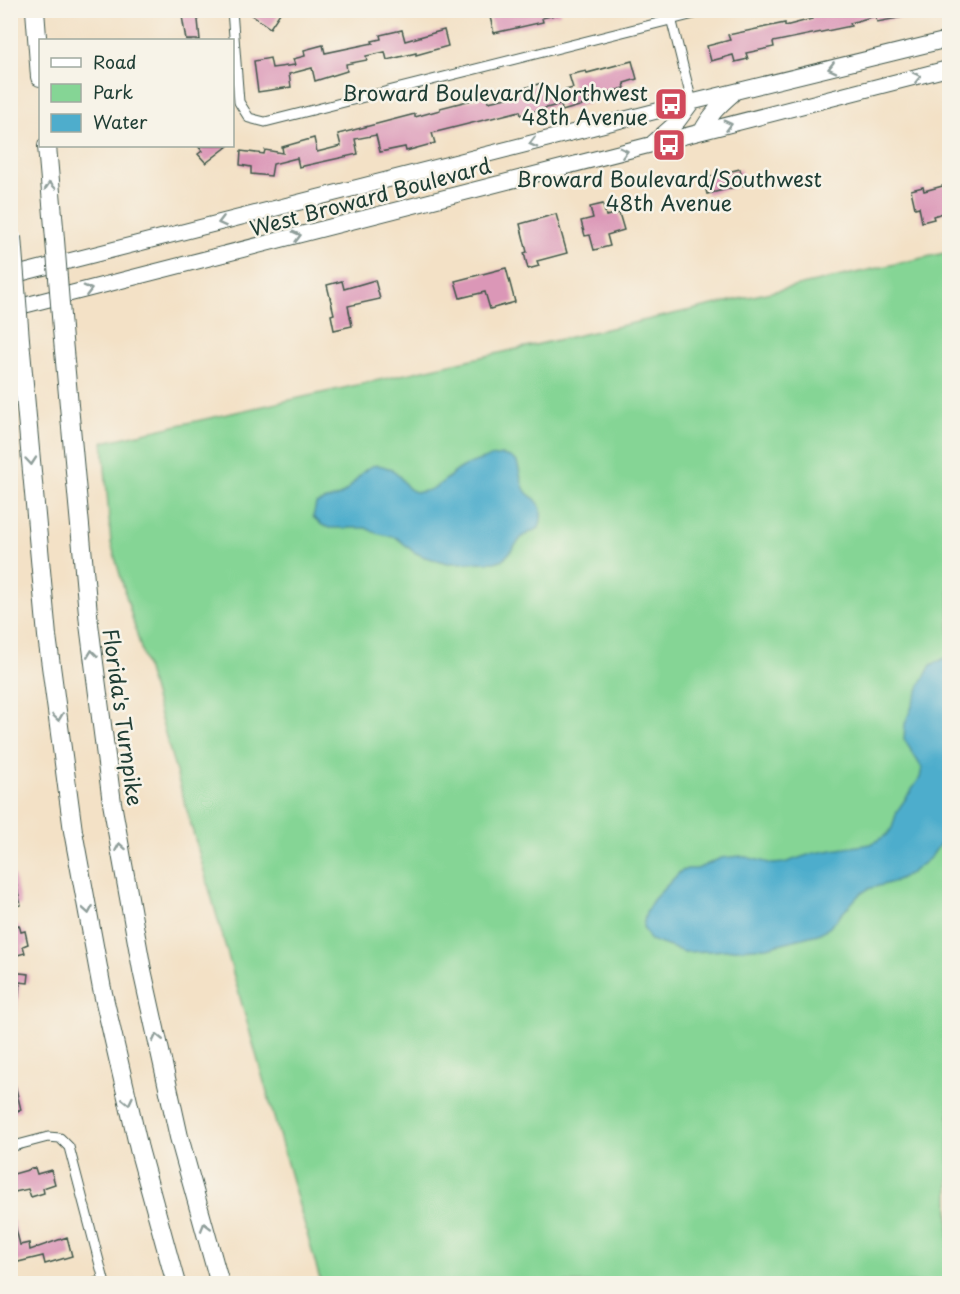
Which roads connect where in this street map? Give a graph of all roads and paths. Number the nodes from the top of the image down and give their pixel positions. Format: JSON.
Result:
{"nodes":[{"id":1,"x":35,"y":10,"type":"edge"},
{"id":2,"x":232,"y":10,"type":"edge"},
{"id":3,"x":710,"y":10,"type":"edge"},
{"id":4,"x":670,"y":15,"type":"edge"},
{"id":5,"x":950,"y":39,"type":"edge"},
{"id":6,"x":39,"y":64,"type":"edge"},
{"id":7,"x":950,"y":68,"type":"edge"},
{"id":8,"x":735,"y":93,"type":"junction"},
{"id":9,"x":692,"y":102,"type":"junction"},
{"id":10,"x":701,"y":132,"type":"junction"},
{"id":11,"x":651,"y":145,"type":"junction"},
{"id":12,"x":46,"y":147,"type":"edge"},
{"id":13,"x":11,"y":230,"type":"edge"},
{"id":14,"x":10,"y":276,"type":"edge"},
{"id":15,"x":10,"y":309,"type":"edge"},
{"id":16,"x":10,"y":1147,"type":"edge"},
{"id":17,"x":105,"y":1282,"type":"edge"},
{"id":18,"x":92,"y":1284,"type":"edge"},
{"id":19,"x":176,"y":1284,"type":"edge"},
{"id":20,"x":220,"y":1284,"type":"edge"}],
"edges":[{"from":1,"to":6,"type":"highway"},
{"from":2,"to":4,"type":"street"},
{"from":3,"to":4,"type":"street"},
{"from":4,"to":9,"type":"street"},
{"from":5,"to":8,"type":"main road","name":"West Broward Boulevard","one_way":true},
{"from":10,"to":7,"type":"main road","name":"West Broward Boulevard","one_way":true},
{"from":8,"to":9,"type":"main road","name":"West Broward Boulevard"},
{"from":8,"to":10,"type":"main road"},
{"from":9,"to":11,"type":"main road"},
{"from":9,"to":14,"type":"main road","name":"West Broward Boulevard","one_way":true},
{"from":10,"to":11,"type":"main road","name":"West Broward Boulevard"},
{"from":15,"to":11,"type":"main road","name":"West Broward Boulevard","one_way":true},
{"from":20,"to":12,"type":"highway","name":"Florida's Turnpike","one_way":true,"bridge":true},
{"from":13,"to":19,"type":"highway","one_way":true,"bridge":true},
{"from":16,"to":17,"type":"street"},
{"from":17,"to":18,"type":"street"}]}
